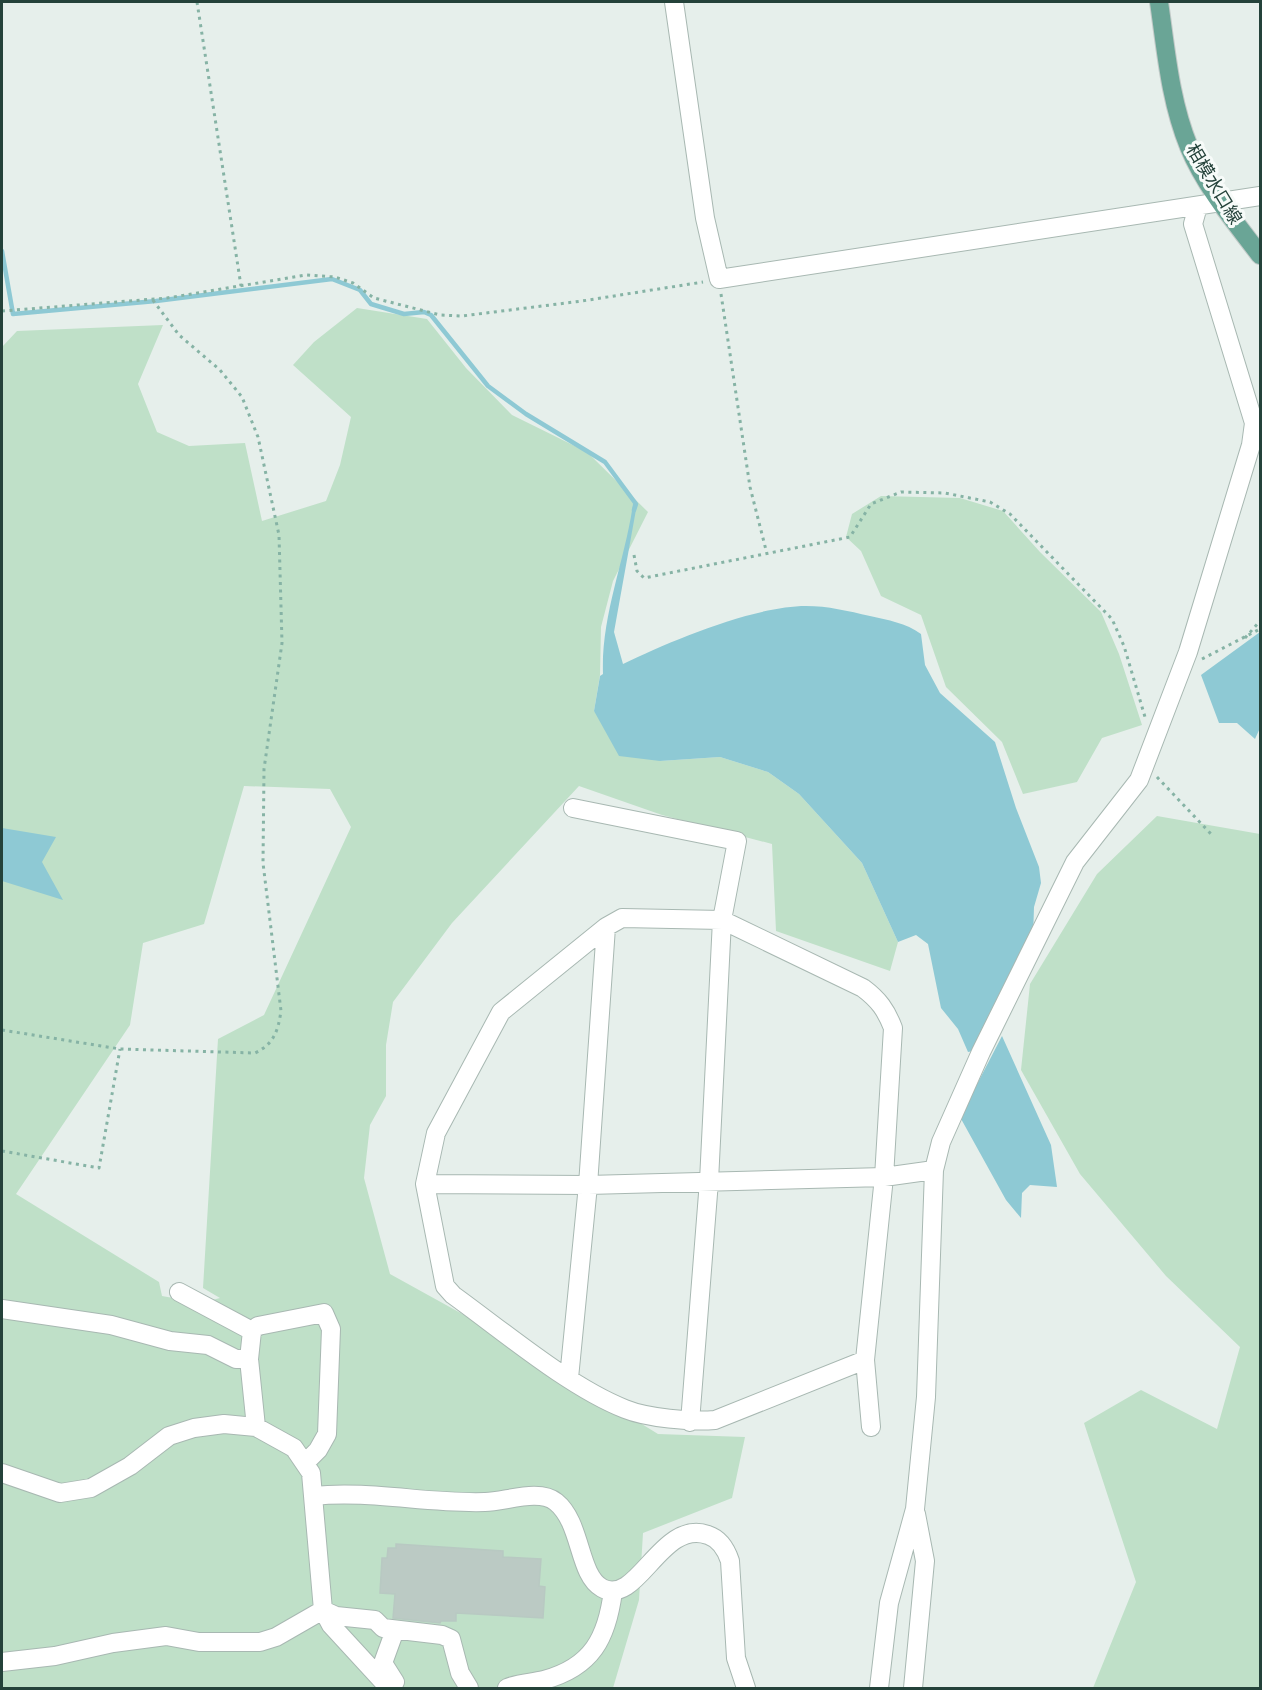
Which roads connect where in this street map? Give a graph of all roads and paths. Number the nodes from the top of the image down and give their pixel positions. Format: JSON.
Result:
{"nodes":[{"id":1,"x":197,"y":2,"type":"edge"},
{"id":2,"x":674,"y":2,"type":"edge"},
{"id":3,"x":1159,"y":2,"type":"edge"},
{"id":4,"x":1260,"y":196,"type":"edge"},
{"id":5,"x":1221,"y":202,"type":"junction"},
{"id":6,"x":1198,"y":206,"type":"junction"},
{"id":7,"x":1260,"y":255,"type":"edge"},
{"id":8,"x":719,"y":279,"type":"junction"},
{"id":9,"x":241,"y":286,"type":"junction"},
{"id":10,"x":152,"y":298,"type":"junction"},
{"id":11,"x":2,"y":311,"type":"edge"},
{"id":12,"x":767,"y":554,"type":"junction"},
{"id":13,"x":634,"y":555,"type":"dead end"},
{"id":14,"x":1260,"y":621,"type":"edge"},
{"id":15,"x":1260,"y":629,"type":"edge"},
{"id":16,"x":1244,"y":639,"type":"junction"},
{"id":17,"x":1181,"y":670,"type":"junction"},
{"id":18,"x":1157,"y":733,"type":"junction"},
{"id":19,"x":1145,"y":765,"type":"junction"},
{"id":20,"x":573,"y":808,"type":"dead end"},
{"id":21,"x":1212,"y":835,"type":"dead end"},
{"id":22,"x":722,"y":920,"type":"junction"},
{"id":23,"x":606,"y":927,"type":"junction"},
{"id":24,"x":2,"y":1030,"type":"edge"},
{"id":25,"x":120,"y":1049,"type":"junction"},
{"id":26,"x":2,"y":1151,"type":"edge"},
{"id":27,"x":934,"y":1170,"type":"junction"},
{"id":28,"x":884,"y":1177,"type":"junction"},
{"id":29,"x":709,"y":1181,"type":"junction"},
{"id":30,"x":425,"y":1184,"type":"junction"},
{"id":31,"x":588,"y":1185,"type":"junction"},
{"id":32,"x":179,"y":1292,"type":"dead end"},
{"id":33,"x":2,"y":1309,"type":"edge"},
{"id":34,"x":252,"y":1331,"type":"junction"},
{"id":35,"x":249,"y":1359,"type":"junction"},
{"id":36,"x":866,"y":1360,"type":"junction"},
{"id":37,"x":569,"y":1378,"type":"junction"},
{"id":38,"x":690,"y":1422,"type":"junction"},
{"id":39,"x":256,"y":1427,"type":"junction"},
{"id":40,"x":871,"y":1427,"type":"dead end"},
{"id":41,"x":306,"y":1462,"type":"junction"},
{"id":42,"x":2,"y":1473,"type":"edge"},
{"id":43,"x":313,"y":1496,"type":"junction"},
{"id":44,"x":915,"y":1509,"type":"junction"},
{"id":45,"x":613,"y":1591,"type":"junction"},
{"id":46,"x":323,"y":1610,"type":"junction"},
{"id":47,"x":392,"y":1629,"type":"junction"},
{"id":48,"x":2,"y":1662,"type":"edge"},
{"id":49,"x":373,"y":1669,"type":"junction"},
{"id":50,"x":566,"y":1680,"type":"edge"},
{"id":51,"x":516,"y":1687,"type":"edge"},
{"id":52,"x":389,"y":1689,"type":"edge"},
{"id":53,"x":399,"y":1689,"type":"edge"},
{"id":54,"x":469,"y":1689,"type":"edge"},
{"id":55,"x":746,"y":1689,"type":"edge"},
{"id":56,"x":879,"y":1689,"type":"edge"},
{"id":57,"x":913,"y":1689,"type":"edge"}],
"edges":[{"from":1,"to":9,"type":"path"},
{"from":2,"to":8,"type":"street"},
{"from":3,"to":5,"type":"main road","name":"相模水口線"},
{"from":4,"to":5,"type":"street"},
{"from":5,"to":6,"type":"street"},
{"from":5,"to":7,"type":"main road","name":"相模水口線"},
{"from":6,"to":8,"type":"street"},
{"from":6,"to":17,"type":"street"},
{"from":8,"to":9,"type":"path"},
{"from":8,"to":12,"type":"path"},
{"from":9,"to":10,"type":"path"},
{"from":10,"to":11,"type":"path"},
{"from":10,"to":25,"type":"path"},
{"from":12,"to":13,"type":"path"},
{"from":12,"to":18,"type":"path"},
{"from":14,"to":16,"type":"path"},
{"from":15,"to":16,"type":"path"},
{"from":16,"to":17,"type":"path"},
{"from":17,"to":18,"type":"street"},
{"from":18,"to":19,"type":"street"},
{"from":19,"to":21,"type":"path"},
{"from":19,"to":27,"type":"street"},
{"from":20,"to":22,"type":"street"},
{"from":22,"to":23,"type":"street"},
{"from":22,"to":28,"type":"street"},
{"from":22,"to":29,"type":"street"},
{"from":23,"to":30,"type":"street"},
{"from":23,"to":31,"type":"street"},
{"from":24,"to":25,"type":"path"},
{"from":25,"to":26,"type":"path"},
{"from":27,"to":28,"type":"street"},
{"from":27,"to":44,"type":"street"},
{"from":28,"to":29,"type":"street"},
{"from":28,"to":36,"type":"street"},
{"from":29,"to":31,"type":"street"},
{"from":29,"to":38,"type":"street"},
{"from":30,"to":31,"type":"street"},
{"from":30,"to":37,"type":"street"},
{"from":31,"to":37,"type":"street"},
{"from":32,"to":34,"type":"street"},
{"from":33,"to":35,"type":"street"},
{"from":34,"to":35,"type":"street"},
{"from":34,"to":41,"type":"street"},
{"from":35,"to":39,"type":"street"},
{"from":36,"to":38,"type":"street"},
{"from":36,"to":40,"type":"street"},
{"from":37,"to":38,"type":"street"},
{"from":39,"to":41,"type":"street"},
{"from":39,"to":42,"type":"street"},
{"from":41,"to":43,"type":"street"},
{"from":43,"to":45,"type":"street"},
{"from":43,"to":46,"type":"street"},
{"from":44,"to":56,"type":"street"},
{"from":44,"to":57,"type":"street"},
{"from":45,"to":50,"type":"street"},
{"from":45,"to":55,"type":"street"},
{"from":46,"to":47,"type":"street"},
{"from":46,"to":48,"type":"street"},
{"from":46,"to":49,"type":"street"},
{"from":47,"to":49,"type":"street"},
{"from":47,"to":53,"type":"street"},
{"from":47,"to":54,"type":"street"},
{"from":49,"to":52,"type":"street"},
{"from":50,"to":51,"type":"street"}]}
